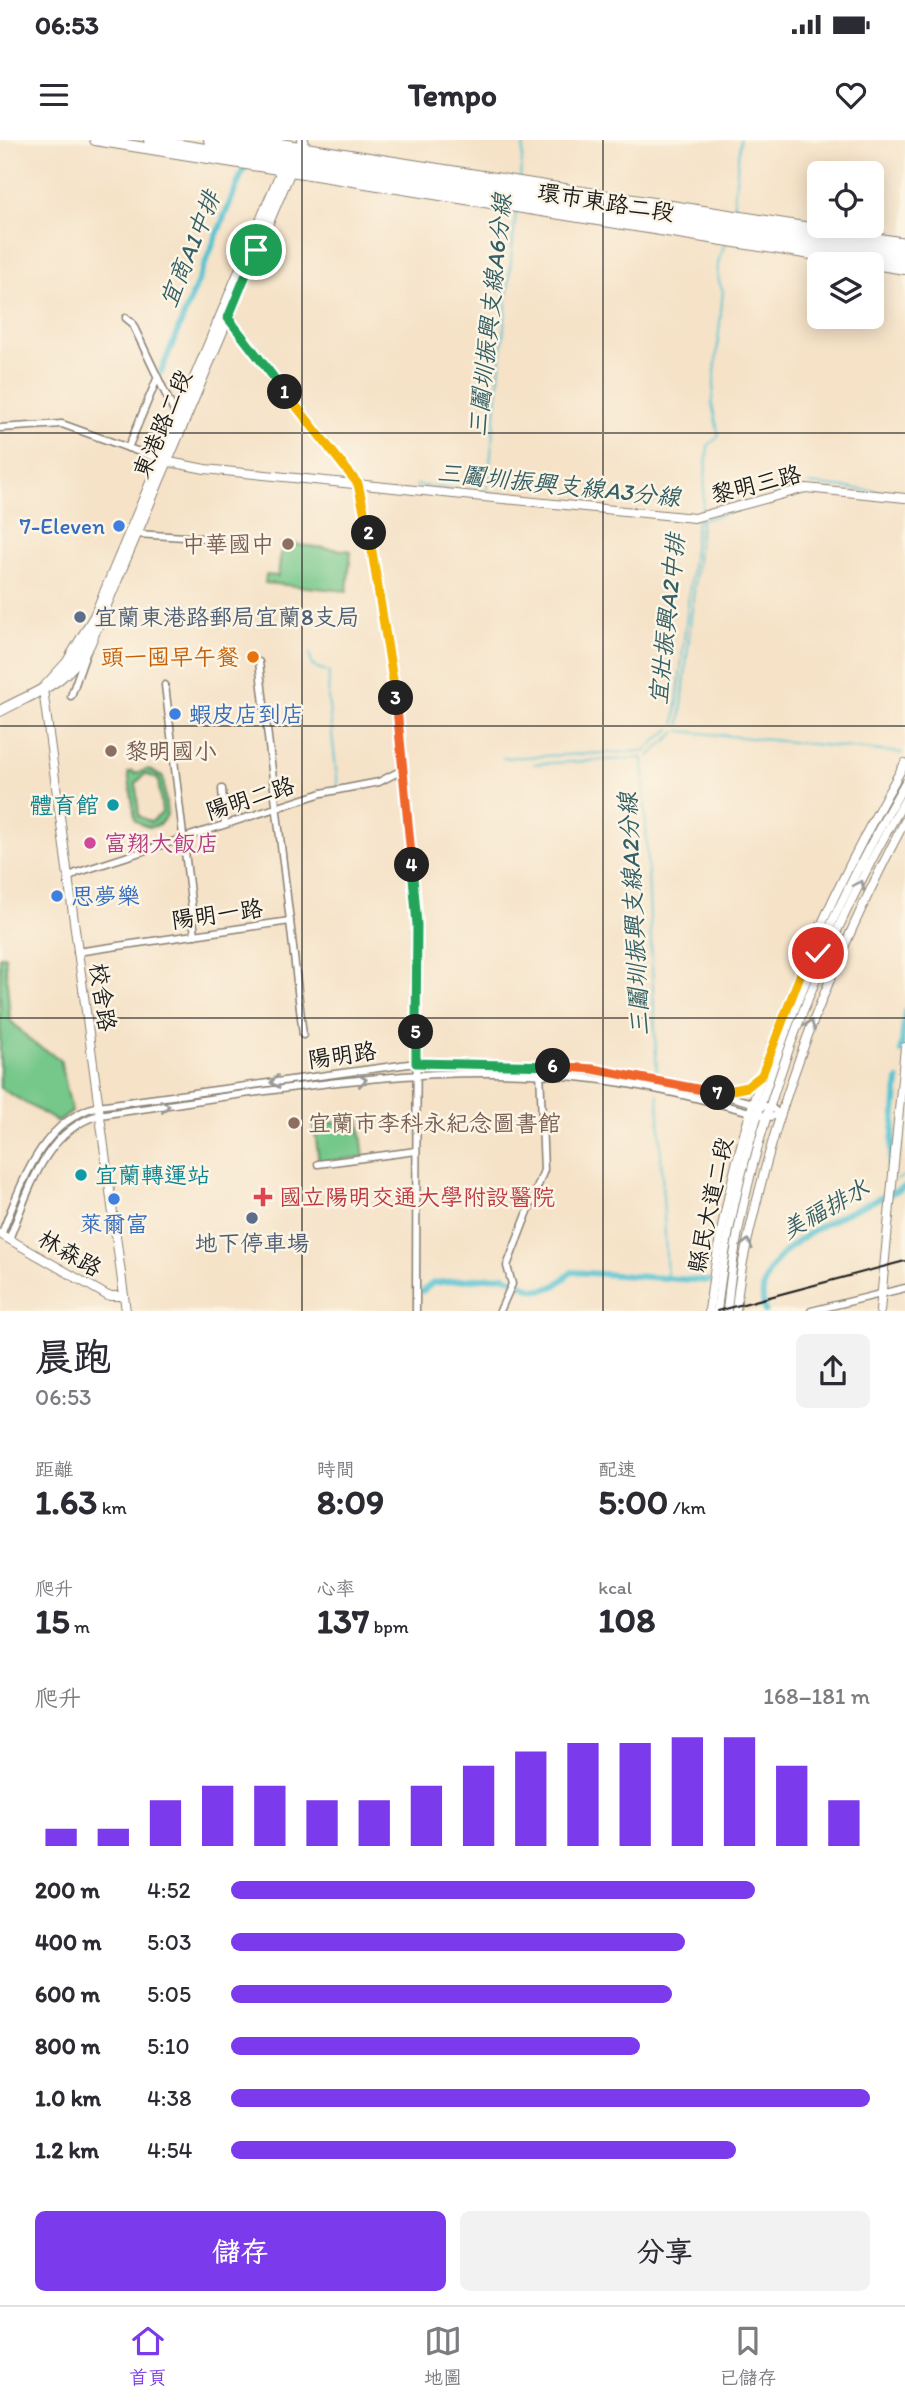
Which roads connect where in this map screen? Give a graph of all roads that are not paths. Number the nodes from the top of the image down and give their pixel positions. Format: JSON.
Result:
{"nodes":[{"id":1,"x":97,"y":140,"type":"edge"},
{"id":2,"x":149,"y":140,"type":"edge"},
{"id":3,"x":209,"y":140,"type":"edge"},
{"id":4,"x":255,"y":140,"type":"edge"},
{"id":5,"x":293,"y":155,"type":"edge"},
{"id":6,"x":905,"y":243,"type":"edge"},
{"id":7,"x":905,"y":251,"type":"edge"},
{"id":8,"x":905,"y":260,"type":"edge"},
{"id":9,"x":905,"y":269,"type":"edge"},
{"id":10,"x":225,"y":314,"type":"junction"},
{"id":11,"x":126,"y":318,"type":"dead end"},
{"id":12,"x":158,"y":379,"type":"junction"},
{"id":13,"x":180,"y":419,"type":"junction"},
{"id":14,"x":0,"y":428,"type":"edge"},
{"id":15,"x":128,"y":448,"type":"junction"},
{"id":16,"x":162,"y":461,"type":"junction"},
{"id":17,"x":358,"y":484,"type":"junction"},
{"id":18,"x":905,"y":498,"type":"edge"},
{"id":19,"x":136,"y":534,"type":"junction"},
{"id":20,"x":218,"y":539,"type":"dead end"},
{"id":21,"x":89,"y":645,"type":"junction"},
{"id":22,"x":259,"y":662,"type":"dead end"},
{"id":23,"x":165,"y":685,"type":"dead end"},
{"id":24,"x":43,"y":689,"type":"junction"},
{"id":25,"x":71,"y":696,"type":"dead end"},
{"id":26,"x":0,"y":711,"type":"edge"},
{"id":27,"x":905,"y":763,"type":"edge"},
{"id":28,"x":404,"y":769,"type":"junction"},
{"id":29,"x":905,"y":783,"type":"edge"},
{"id":30,"x":222,"y":789,"type":"dead end"},
{"id":31,"x":905,"y":800,"type":"edge"},
{"id":32,"x":275,"y":809,"type":"junction"},
{"id":33,"x":905,"y":821,"type":"edge"},
{"id":34,"x":225,"y":824,"type":"junction"},
{"id":35,"x":182,"y":837,"type":"junction"},
{"id":36,"x":69,"y":878,"type":"junction"},
{"id":37,"x":290,"y":921,"type":"junction"},
{"id":38,"x":195,"y":935,"type":"junction"},
{"id":39,"x":77,"y":952,"type":"junction"},
{"id":40,"x":809,"y":952,"type":"junction"},
{"id":41,"x":818,"y":953,"type":"junction"},
{"id":42,"x":303,"y":1035,"type":"dead end"},
{"id":43,"x":905,"y":1047,"type":"edge"},
{"id":44,"x":416,"y":1063,"type":"junction"},
{"id":45,"x":540,"y":1072,"type":"junction"},
{"id":46,"x":416,"y":1074,"type":"junction"},
{"id":47,"x":762,"y":1075,"type":"junction"},
{"id":48,"x":707,"y":1091,"type":"junction"},
{"id":49,"x":763,"y":1105,"type":"junction"},
{"id":50,"x":99,"y":1111,"type":"junction"},
{"id":51,"x":760,"y":1115,"type":"junction"},
{"id":52,"x":780,"y":1115,"type":"junction"},
{"id":53,"x":415,"y":1151,"type":"junction"},
{"id":54,"x":318,"y":1164,"type":"dead end"},
{"id":55,"x":3,"y":1236,"type":"edge"},
{"id":56,"x":905,"y":1288,"type":"edge"},
{"id":57,"x":880,"y":1294,"type":"junction"},
{"id":58,"x":124,"y":1296,"type":"junction"},
{"id":59,"x":830,"y":1309,"type":"edge"},
{"id":60,"x":126,"y":1311,"type":"edge"},
{"id":61,"x":416,"y":1311,"type":"edge"},
{"id":62,"x":500,"y":1311,"type":"edge"},
{"id":63,"x":709,"y":1311,"type":"edge"},
{"id":64,"x":717,"y":1311,"type":"edge"},
{"id":65,"x":727,"y":1311,"type":"edge"},
{"id":66,"x":736,"y":1311,"type":"edge"},
{"id":67,"x":811,"y":1311,"type":"edge"},
{"id":68,"x":880,"y":1311,"type":"edge"}],
"edges":[{"from":1,"to":5,"type":"main road","name":"環市東路二段"},
{"from":2,"to":5,"type":"main road","name":"環市東路二段"},
{"from":3,"to":5,"type":"main road","name":"環市東路二段"},
{"from":4,"to":5,"type":"main road","name":"環市東路二段"},
{"from":5,"to":6,"type":"main road","name":"環市東路二段"},
{"from":5,"to":7,"type":"main road","name":"環市東路二段"},
{"from":5,"to":8,"type":"main road","name":"環市東路二段"},
{"from":5,"to":9,"type":"main road","name":"環市東路二段"},
{"from":5,"to":10,"type":"main road","name":"東港路二段"},
{"from":10,"to":13,"type":"main road","name":"東港路二段"},
{"from":10,"to":17,"type":"street"},
{"from":11,"to":12,"type":"street"},
{"from":12,"to":13,"type":"street"},
{"from":12,"to":15,"type":"street"},
{"from":13,"to":16,"type":"main road","name":"東港路二段"},
{"from":14,"to":15,"type":"street"},
{"from":15,"to":16,"type":"street"},
{"from":16,"to":17,"type":"street","name":"黎明三路"},
{"from":16,"to":19,"type":"main road","name":"東港路二段"},
{"from":16,"to":24,"type":"main road","name":"東港路二段"},
{"from":17,"to":18,"type":"street","name":"黎明三路"},
{"from":17,"to":28,"type":"street"},
{"from":19,"to":20,"type":"street"},
{"from":19,"to":21,"type":"main road","name":"東港路二段"},
{"from":21,"to":24,"type":"main road","name":"東港路二段"},
{"from":21,"to":25,"type":"street"},
{"from":22,"to":32,"type":"street"},
{"from":23,"to":35,"type":"street"},
{"from":24,"to":26,"type":"main road","name":"東港路二段"},
{"from":24,"to":36,"type":"street","name":"校舍路"},
{"from":27,"to":40,"type":"street","name":"縣民大道二段"},
{"from":28,"to":32,"type":"street","name":"陽明二路"},
{"from":28,"to":44,"type":"street"},
{"from":29,"to":41,"type":"street","name":"縣民大道二段"},
{"from":30,"to":34,"type":"street"},
{"from":49,"to":31,"type":"street","name":"縣民大道二段","one_way":true},
{"from":32,"to":34,"type":"street","name":"陽明二路"},
{"from":32,"to":37,"type":"street"},
{"from":52,"to":33,"type":"street","name":"縣民大道二段","one_way":true},
{"from":34,"to":35,"type":"street","name":"陽明二路"},
{"from":35,"to":36,"type":"street","name":"陽明二路"},
{"from":35,"to":38,"type":"street"},
{"from":36,"to":39,"type":"street","name":"校舍路"},
{"from":37,"to":38,"type":"street","name":"陽明一路"},
{"from":37,"to":42,"type":"street","name":"陽明一路"},
{"from":38,"to":39,"type":"street","name":"陽明一路"},
{"from":39,"to":50,"type":"street","name":"校舍路"},
{"from":40,"to":41,"type":"street"},
{"from":40,"to":47,"type":"street","name":"縣民大道二段"},
{"from":41,"to":49,"type":"street","name":"縣民大道二段"},
{"from":43,"to":57,"type":"street"},
{"from":44,"to":46,"type":"street"},
{"from":44,"to":48,"type":"street","name":"陽明路"},
{"from":44,"to":50,"type":"street","name":"陽明路","one_way":true},
{"from":45,"to":46,"type":"street","name":"陽明路"},
{"from":45,"to":51,"type":"street","name":"陽明路"},
{"from":45,"to":62,"type":"street"},
{"from":50,"to":46,"type":"street","name":"陽明路","one_way":true},
{"from":46,"to":53,"type":"street"},
{"from":47,"to":48,"type":"street"},
{"from":47,"to":49,"type":"street","name":"縣民大道二段"},
{"from":48,"to":49,"type":"street","name":"陽明路"},
{"from":49,"to":51,"type":"street","name":"縣民大道二段"},
{"from":49,"to":51,"type":"street","name":"縣民大道二段"},
{"from":49,"to":52,"type":"street","name":"陽明路"},
{"from":50,"to":55,"type":"street"},
{"from":50,"to":58,"type":"street","name":"校舍路"},
{"from":51,"to":52,"type":"street","name":"陽明路"},
{"from":51,"to":63,"type":"street","name":"縣民大道二段"},
{"from":51,"to":64,"type":"street","name":"縣民大道二段"},
{"from":51,"to":65,"type":"street","name":"縣民大道二段"},
{"from":66,"to":52,"type":"street","name":"縣民大道二段","one_way":true},
{"from":53,"to":54,"type":"street"},
{"from":53,"to":61,"type":"street"},
{"from":55,"to":58,"type":"street","name":"林森路"},
{"from":56,"to":57,"type":"street"},
{"from":57,"to":59,"type":"street"},
{"from":57,"to":68,"type":"street"},
{"from":58,"to":60,"type":"street","name":"校舍路"},
{"from":59,"to":67,"type":"street"}]}
